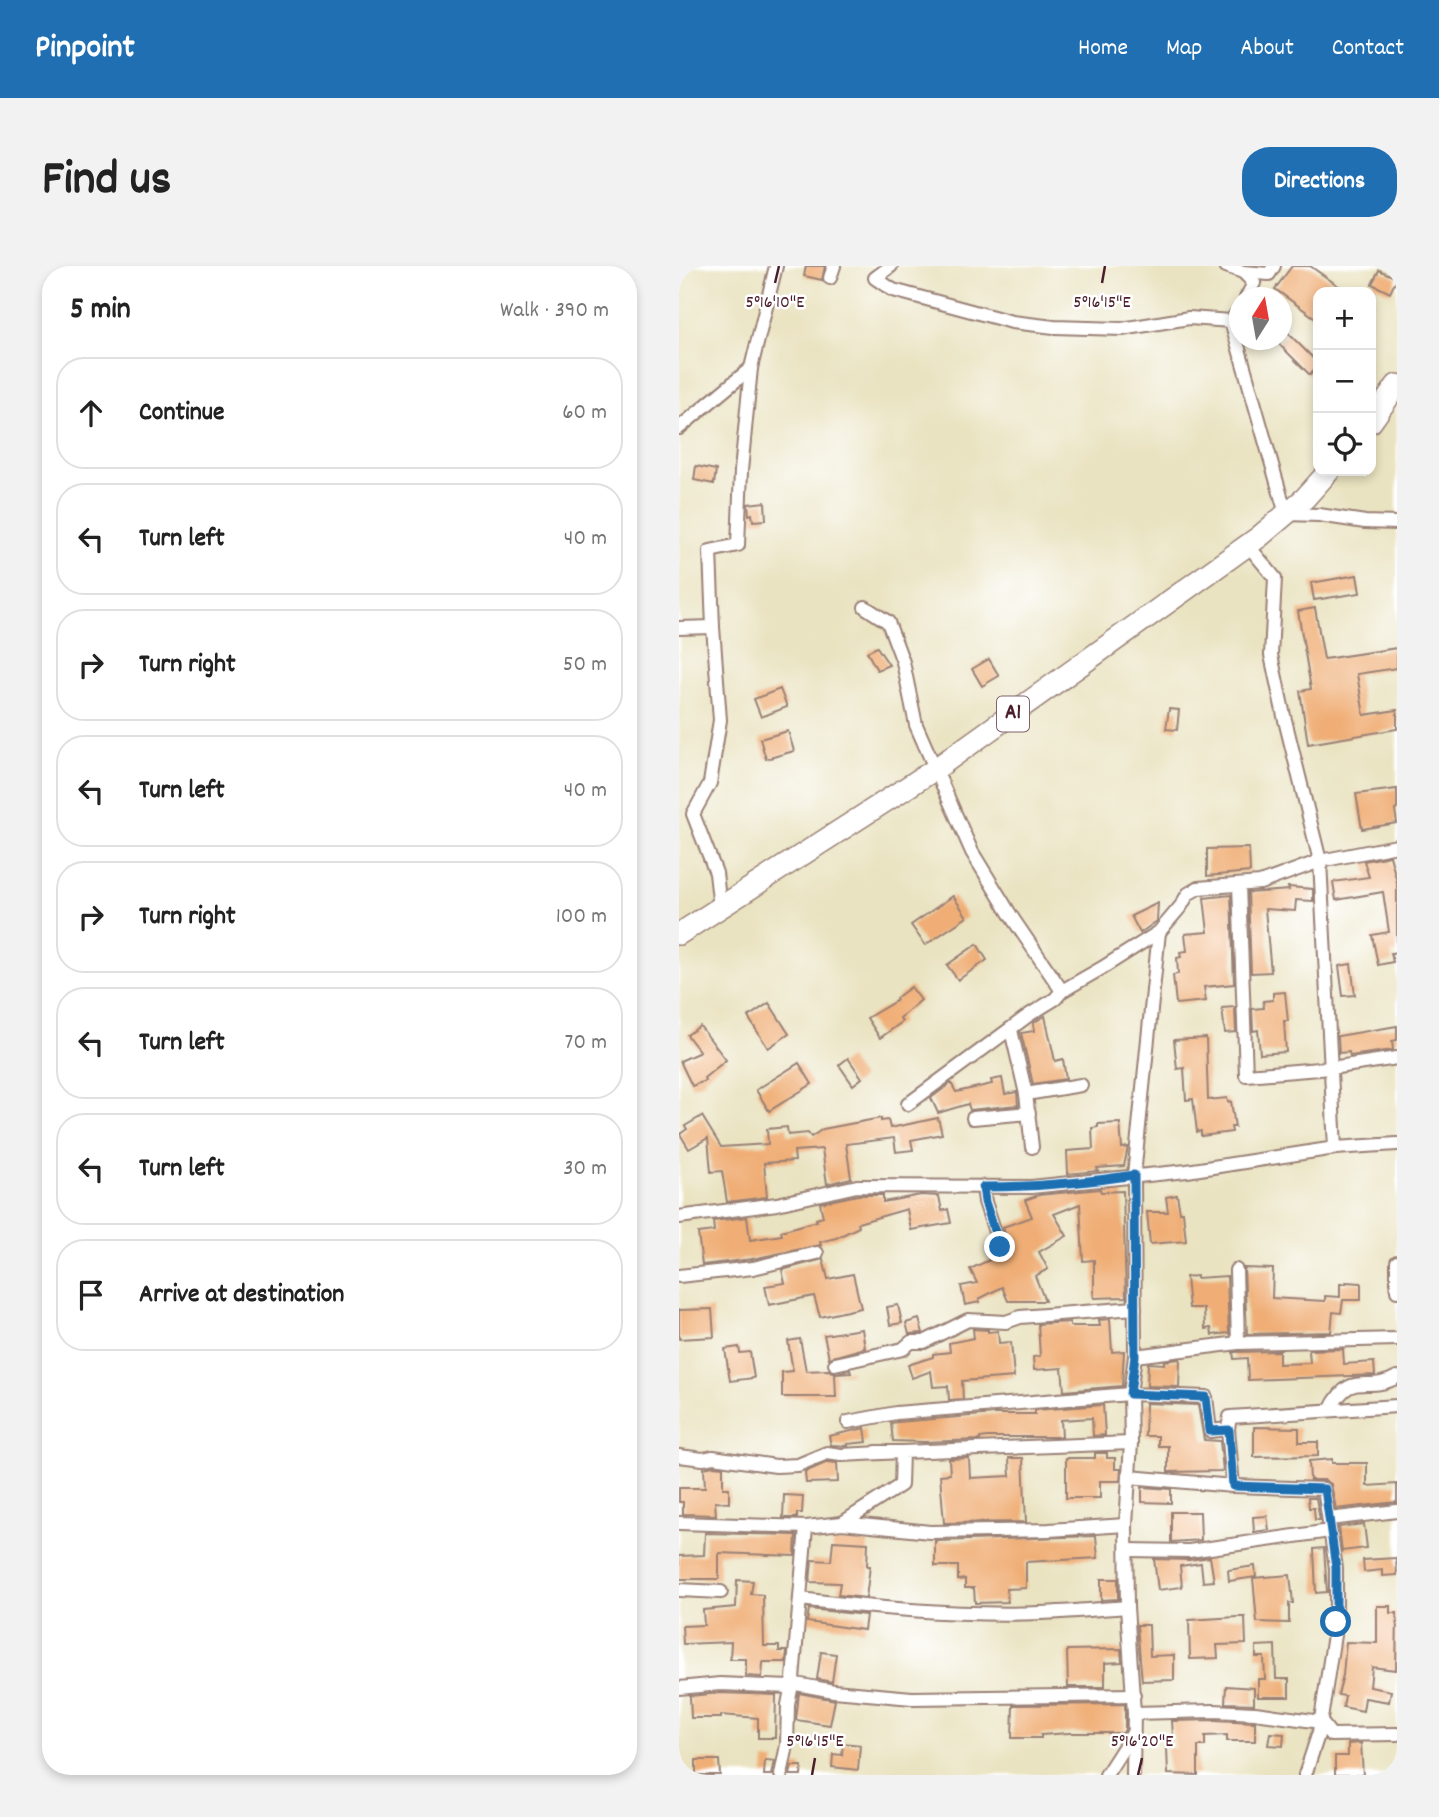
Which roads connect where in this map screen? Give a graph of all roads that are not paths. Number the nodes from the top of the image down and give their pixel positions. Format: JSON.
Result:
{"nodes":[{"id":1,"x":776,"y":266,"type":"edge"},
{"id":2,"x":891,"y":266,"type":"edge"},
{"id":3,"x":1226,"y":266,"type":"edge"},
{"id":4,"x":1274,"y":266,"type":"edge"},
{"id":5,"x":1243,"y":272,"type":"junction"},
{"id":6,"x":1252,"y":287,"type":"edge"},
{"id":7,"x":1229,"y":321,"type":"edge"},
{"id":8,"x":1239,"y":350,"type":"edge"},
{"id":9,"x":751,"y":368,"type":"junction"},
{"id":10,"x":1397,"y":385,"type":"edge"},
{"id":11,"x":1376,"y":415,"type":"edge"},
{"id":12,"x":679,"y":428,"type":"edge"},
{"id":13,"x":1325,"y":476,"type":"edge"},
{"id":14,"x":1286,"y":514,"type":"junction"},
{"id":15,"x":1397,"y":523,"type":"edge"},
{"id":16,"x":1247,"y":544,"type":"junction"},
{"id":17,"x":865,"y":607,"type":"dead end"},
{"id":18,"x":713,"y":627,"type":"junction"},
{"id":19,"x":679,"y":628,"type":"edge"},
{"id":20,"x":934,"y":770,"type":"junction"},
{"id":21,"x":1397,"y":846,"type":"edge"},
{"id":22,"x":1320,"y":861,"type":"junction"},
{"id":23,"x":1239,"y":885,"type":"junction"},
{"id":24,"x":720,"y":908,"type":"junction"},
{"id":25,"x":1159,"y":932,"type":"junction"},
{"id":26,"x":679,"y":934,"type":"edge"},
{"id":27,"x":1062,"y":991,"type":"junction"},
{"id":28,"x":1011,"y":1030,"type":"junction"},
{"id":29,"x":1397,"y":1058,"type":"edge"},
{"id":30,"x":1331,"y":1068,"type":"junction"},
{"id":31,"x":1081,"y":1084,"type":"dead end"},
{"id":32,"x":1027,"y":1094,"type":"junction"},
{"id":33,"x":908,"y":1104,"type":"dead end"},
{"id":34,"x":1029,"y":1113,"type":"junction"},
{"id":35,"x":973,"y":1118,"type":"dead end"},
{"id":36,"x":1397,"y":1144,"type":"edge"},
{"id":37,"x":1032,"y":1147,"type":"dead end"},
{"id":38,"x":1335,"y":1148,"type":"junction"},
{"id":39,"x":1134,"y":1175,"type":"junction"},
{"id":40,"x":983,"y":1187,"type":"junction"},
{"id":41,"x":679,"y":1217,"type":"edge"},
{"id":42,"x":1000,"y":1247,"type":"dead end"},
{"id":43,"x":817,"y":1253,"type":"dead end"},
{"id":44,"x":1397,"y":1262,"type":"edge"},
{"id":45,"x":1236,"y":1270,"type":"dead end"},
{"id":46,"x":679,"y":1276,"type":"edge"},
{"id":47,"x":1397,"y":1291,"type":"edge"},
{"id":48,"x":1135,"y":1308,"type":"junction"},
{"id":49,"x":1397,"y":1339,"type":"edge"},
{"id":50,"x":1238,"y":1343,"type":"junction"},
{"id":51,"x":1135,"y":1356,"type":"junction"},
{"id":52,"x":835,"y":1364,"type":"dead end"},
{"id":53,"x":1397,"y":1377,"type":"edge"},
{"id":54,"x":1130,"y":1394,"type":"junction"},
{"id":55,"x":1397,"y":1406,"type":"edge"},
{"id":56,"x":1330,"y":1410,"type":"junction"},
{"id":57,"x":848,"y":1422,"type":"dead end"},
{"id":58,"x":1229,"y":1430,"type":"junction"},
{"id":59,"x":1131,"y":1443,"type":"junction"},
{"id":60,"x":902,"y":1452,"type":"junction"},
{"id":61,"x":679,"y":1456,"type":"edge"},
{"id":62,"x":1129,"y":1477,"type":"junction"},
{"id":63,"x":1233,"y":1486,"type":"junction"},
{"id":64,"x":1397,"y":1511,"type":"edge"},
{"id":65,"x":679,"y":1523,"type":"edge"},
{"id":66,"x":842,"y":1523,"type":"junction"},
{"id":67,"x":1126,"y":1525,"type":"junction"},
{"id":68,"x":1330,"y":1525,"type":"junction"},
{"id":69,"x":806,"y":1527,"type":"junction"},
{"id":70,"x":1127,"y":1550,"type":"junction"},
{"id":71,"x":679,"y":1590,"type":"edge"},
{"id":72,"x":721,"y":1592,"type":"dead end"},
{"id":73,"x":800,"y":1599,"type":"junction"},
{"id":74,"x":1127,"y":1607,"type":"junction"},
{"id":75,"x":790,"y":1687,"type":"junction"},
{"id":76,"x":679,"y":1688,"type":"edge"},
{"id":77,"x":1134,"y":1695,"type":"junction"},
{"id":78,"x":1134,"y":1713,"type":"junction"},
{"id":79,"x":1321,"y":1722,"type":"junction"},
{"id":80,"x":1135,"y":1729,"type":"junction"},
{"id":81,"x":1397,"y":1734,"type":"edge"},
{"id":82,"x":781,"y":1775,"type":"edge"},
{"id":83,"x":1106,"y":1775,"type":"edge"},
{"id":84,"x":1133,"y":1775,"type":"edge"},
{"id":85,"x":1305,"y":1775,"type":"edge"}],
"edges":[{"from":1,"to":9,"type":"street"},
{"from":2,"to":7,"type":"street"},
{"from":3,"to":5,"type":"street"},
{"from":4,"to":5,"type":"street"},
{"from":5,"to":6,"type":"street"},
{"from":8,"to":14,"type":"street"},
{"from":9,"to":12,"type":"street"},
{"from":9,"to":18,"type":"street"},
{"from":10,"to":11,"type":"highway"},
{"from":13,"to":14,"type":"highway","number":"A1"},
{"from":14,"to":15,"type":"street"},
{"from":14,"to":16,"type":"highway","number":"A1"},
{"from":16,"to":20,"type":"highway","number":"A1"},
{"from":16,"to":22,"type":"street"},
{"from":17,"to":20,"type":"street"},
{"from":18,"to":19,"type":"street"},
{"from":18,"to":24,"type":"street"},
{"from":20,"to":24,"type":"highway","number":"A1"},
{"from":20,"to":27,"type":"street"},
{"from":21,"to":22,"type":"street"},
{"from":22,"to":23,"type":"street"},
{"from":22,"to":30,"type":"street"},
{"from":23,"to":25,"type":"street"},
{"from":23,"to":30,"type":"street"},
{"from":24,"to":26,"type":"highway","number":"A1"},
{"from":25,"to":27,"type":"street"},
{"from":25,"to":39,"type":"street"},
{"from":27,"to":28,"type":"street"},
{"from":28,"to":32,"type":"street"},
{"from":28,"to":33,"type":"street"},
{"from":29,"to":30,"type":"street"},
{"from":30,"to":38,"type":"street"},
{"from":31,"to":32,"type":"street"},
{"from":32,"to":34,"type":"street"},
{"from":34,"to":35,"type":"street"},
{"from":34,"to":37,"type":"street"},
{"from":36,"to":38,"type":"street"},
{"from":38,"to":39,"type":"street"},
{"from":39,"to":40,"type":"street"},
{"from":39,"to":48,"type":"street"},
{"from":40,"to":41,"type":"street"},
{"from":40,"to":42,"type":"street"},
{"from":43,"to":46,"type":"street"},
{"from":44,"to":47,"type":"street"},
{"from":45,"to":50,"type":"street"},
{"from":48,"to":51,"type":"street"},
{"from":48,"to":52,"type":"street"},
{"from":49,"to":50,"type":"street"},
{"from":50,"to":51,"type":"street"},
{"from":51,"to":54,"type":"street"},
{"from":53,"to":56,"type":"street"},
{"from":54,"to":57,"type":"street"},
{"from":54,"to":58,"type":"street"},
{"from":54,"to":59,"type":"street"},
{"from":55,"to":56,"type":"street"},
{"from":56,"to":58,"type":"street"},
{"from":58,"to":63,"type":"street"},
{"from":59,"to":60,"type":"street"},
{"from":59,"to":62,"type":"street"},
{"from":60,"to":61,"type":"street"},
{"from":60,"to":66,"type":"street"},
{"from":62,"to":63,"type":"street"},
{"from":62,"to":67,"type":"street"},
{"from":63,"to":68,"type":"street"},
{"from":64,"to":68,"type":"street"},
{"from":65,"to":69,"type":"street"},
{"from":66,"to":67,"type":"street"},
{"from":66,"to":69,"type":"street"},
{"from":67,"to":70,"type":"street"},
{"from":68,"to":70,"type":"street"},
{"from":68,"to":79,"type":"street"},
{"from":69,"to":73,"type":"street"},
{"from":70,"to":74,"type":"street"},
{"from":71,"to":72,"type":"street"},
{"from":73,"to":74,"type":"street"},
{"from":73,"to":75,"type":"street"},
{"from":74,"to":77,"type":"street"},
{"from":75,"to":76,"type":"street"},
{"from":75,"to":77,"type":"street"},
{"from":75,"to":82,"type":"street"},
{"from":77,"to":78,"type":"street"},
{"from":78,"to":79,"type":"street"},
{"from":78,"to":80,"type":"street"},
{"from":79,"to":81,"type":"street"},
{"from":79,"to":85,"type":"street"},
{"from":80,"to":83,"type":"street"},
{"from":80,"to":84,"type":"street"}]}
